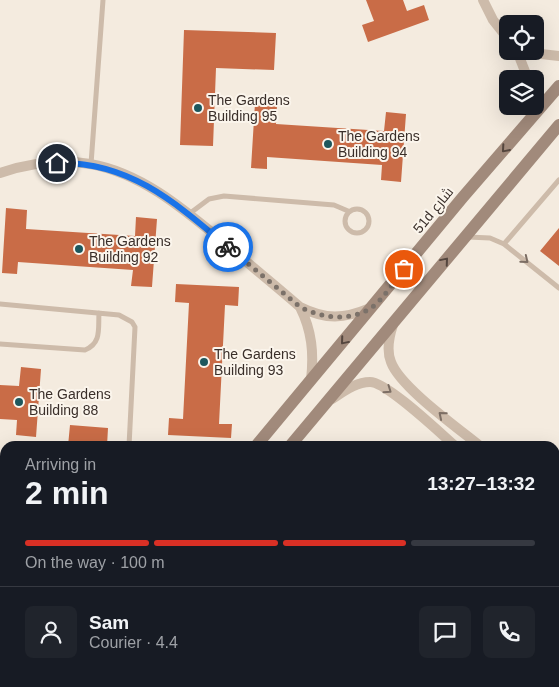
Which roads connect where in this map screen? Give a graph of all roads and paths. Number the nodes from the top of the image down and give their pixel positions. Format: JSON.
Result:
{"nodes":[{"id":1,"x":103,"y":0,"type":"edge"},
{"id":2,"x":483,"y":0,"type":"edge"},
{"id":3,"x":499,"y":28,"type":"edge"},
{"id":4,"x":544,"y":54,"type":"edge"},
{"id":5,"x":559,"y":56,"type":"edge"},
{"id":6,"x":559,"y":86,"type":"edge"},
{"id":7,"x":528,"y":115,"type":"edge"},
{"id":8,"x":527,"y":123,"type":"junction"},
{"id":9,"x":559,"y":125,"type":"edge"},
{"id":10,"x":91,"y":164,"type":"junction"},
{"id":11,"x":0,"y":173,"type":"edge"},
{"id":12,"x":559,"y":180,"type":"edge"},
{"id":13,"x":348,"y":211,"type":"junction"},
{"id":14,"x":189,"y":214,"type":"junction"},
{"id":15,"x":465,"y":237,"type":"junction"},
{"id":16,"x":504,"y":244,"type":"junction"},
{"id":17,"x":559,"y":288,"type":"edge"},
{"id":18,"x":0,"y":304,"type":"edge"},
{"id":19,"x":300,"y":307,"type":"junction"},
{"id":20,"x":372,"y":308,"type":"junction"},
{"id":21,"x":99,"y":313,"type":"junction"},
{"id":22,"x":393,"y":324,"type":"junction"},
{"id":23,"x":0,"y":344,"type":"edge"},
{"id":24,"x":312,"y":380,"type":"junction"},
{"id":25,"x":328,"y":401,"type":"junction"},
{"id":26,"x":129,"y":441,"type":"edge"},
{"id":27,"x":260,"y":441,"type":"edge"},
{"id":28,"x":294,"y":441,"type":"edge"},
{"id":29,"x":449,"y":441,"type":"edge"},
{"id":30,"x":474,"y":441,"type":"edge"}],
"edges":[{"from":1,"to":10,"type":"lane"},
{"from":2,"to":3,"type":"street"},
{"from":4,"to":5,"type":"street"},
{"from":6,"to":8,"type":"street","name":"51d شارع"},
{"from":7,"to":8,"type":"street"},
{"from":8,"to":20,"type":"street","name":"51d شارع","one_way":true},
{"from":9,"to":15,"type":"street"},
{"from":10,"to":11,"type":"street"},
{"from":10,"to":14,"type":"street"},
{"from":12,"to":16,"type":"lane"},
{"from":13,"to":13,"type":"lane"},
{"from":13,"to":14,"type":"lane"},
{"from":14,"to":19,"type":"street"},
{"from":15,"to":16,"type":"lane"},
{"from":22,"to":15,"type":"street","one_way":true},
{"from":16,"to":17,"type":"lane","one_way":true},
{"from":18,"to":21,"type":"lane"},
{"from":19,"to":20,"type":"street"},
{"from":19,"to":24,"type":"street"},
{"from":20,"to":24,"type":"street","name":"51d شارع","one_way":true},
{"from":21,"to":23,"type":"lane"},
{"from":21,"to":26,"type":"lane"},
{"from":22,"to":25,"type":"street"},
{"from":30,"to":22,"type":"street","one_way":true},
{"from":24,"to":27,"type":"street","name":"51d شارع"},
{"from":25,"to":28,"type":"street"},
{"from":25,"to":29,"type":"street","one_way":true}]}
